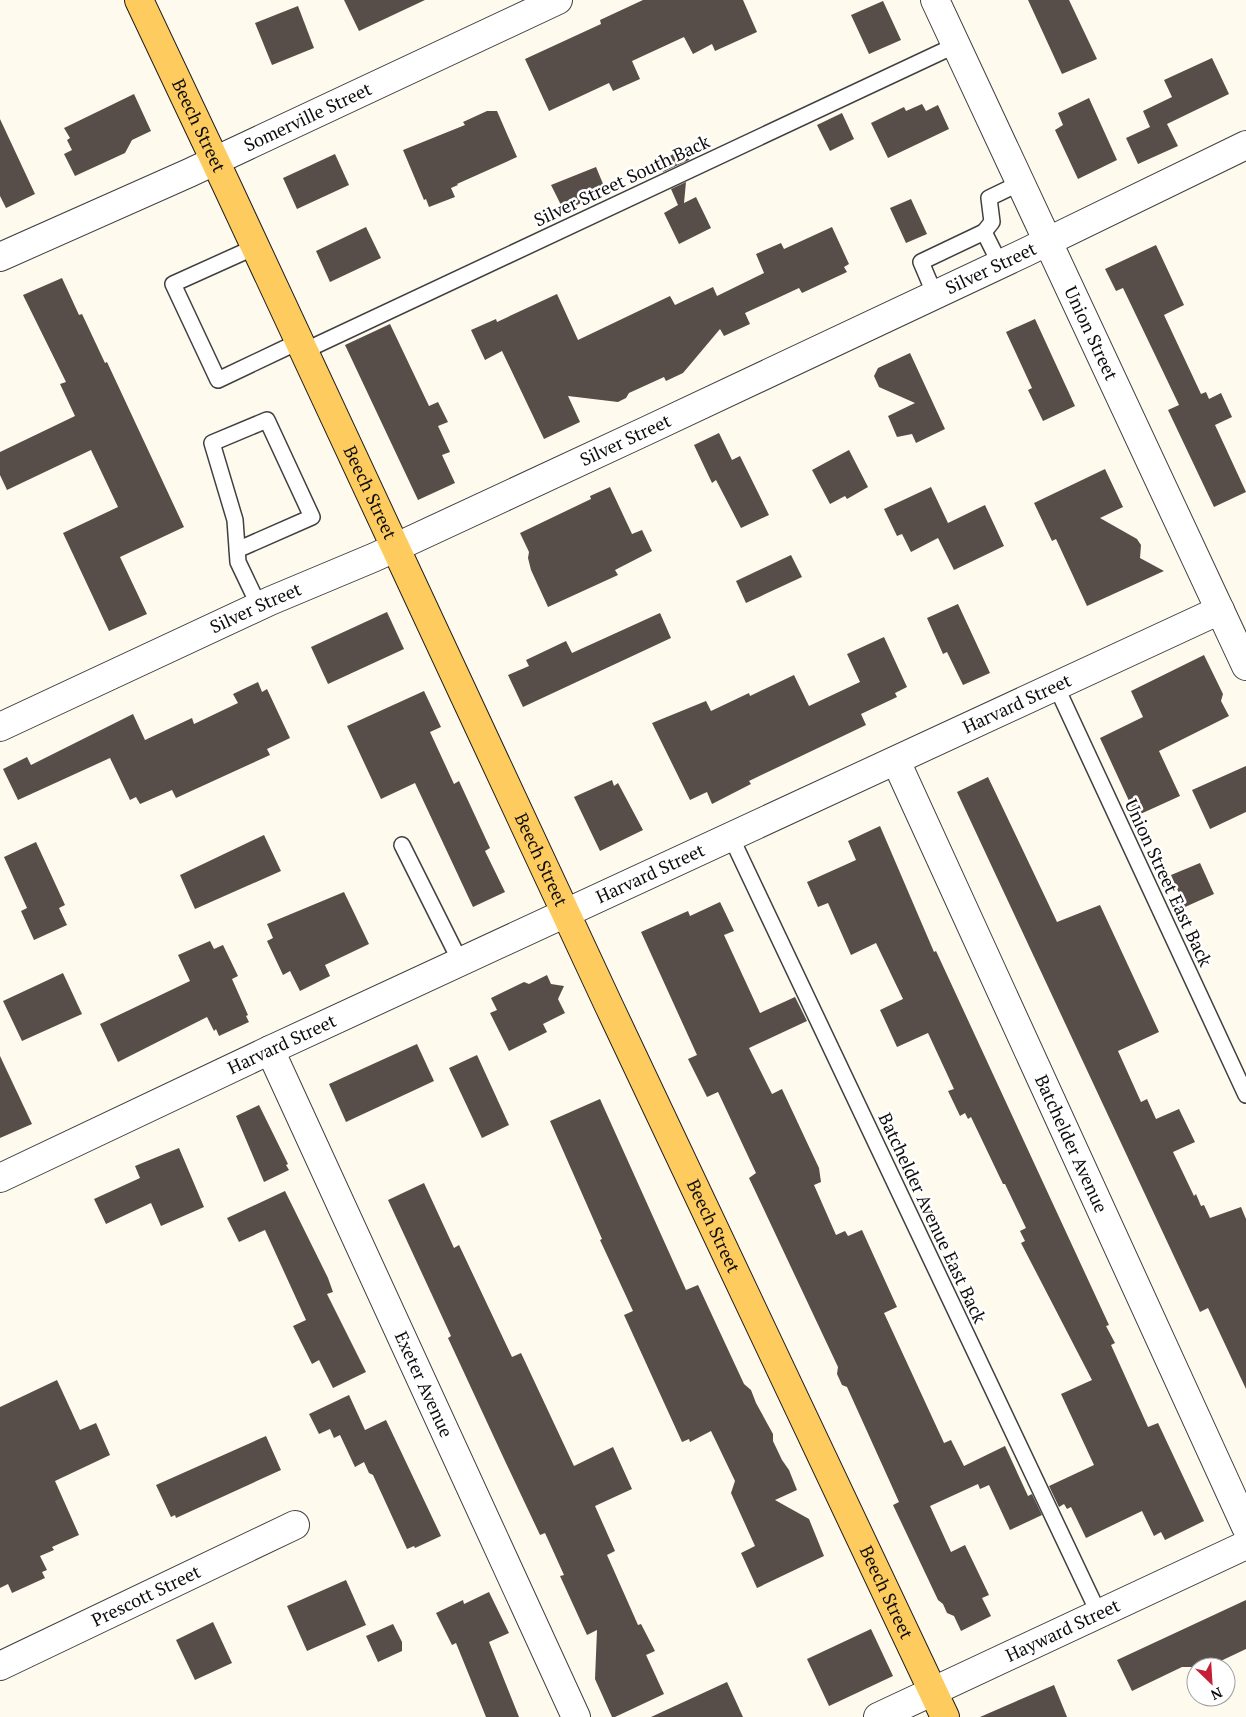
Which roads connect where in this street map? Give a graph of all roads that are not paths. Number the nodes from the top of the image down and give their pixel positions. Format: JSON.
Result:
{"nodes":[{"id":1,"x":138,"y":0,"type":"edge"},
{"id":2,"x":558,"y":0,"type":"edge"},
{"id":3,"x":935,"y":0,"type":"edge"},
{"id":4,"x":956,"y":46,"type":"junction"},
{"id":5,"x":1246,"y":145,"type":"edge"},
{"id":6,"x":214,"y":161,"type":"junction"},
{"id":7,"x":1020,"y":183,"type":"junction"},
{"id":8,"x":984,"y":232,"type":"junction"},
{"id":9,"x":1047,"y":241,"type":"junction"},
{"id":10,"x":255,"y":247,"type":"junction"},
{"id":11,"x":0,"y":257,"type":"edge"},
{"id":12,"x":1000,"y":264,"type":"junction"},
{"id":13,"x":935,"y":295,"type":"junction"},
{"id":14,"x":302,"y":346,"type":"junction"},
{"id":15,"x":395,"y":547,"type":"junction"},
{"id":16,"x":237,"y":550,"type":"junction"},
{"id":17,"x":259,"y":606,"type":"junction"},
{"id":18,"x":1220,"y":610,"type":"junction"},
{"id":19,"x":1246,"y":666,"type":"edge"},
{"id":20,"x":1056,"y":686,"type":"junction"},
{"id":21,"x":0,"y":727,"type":"edge"},
{"id":22,"x":896,"y":761,"type":"junction"},
{"id":23,"x":731,"y":837,"type":"junction"},
{"id":24,"x":402,"y":845,"type":"dead end"},
{"id":25,"x":567,"y":914,"type":"junction"},
{"id":26,"x":461,"y":962,"type":"junction"},
{"id":27,"x":270,"y":1050,"type":"junction"},
{"id":28,"x":1246,"y":1095,"type":"edge"},
{"id":29,"x":0,"y":1178,"type":"edge"},
{"id":30,"x":294,"y":1525,"type":"dead end"},
{"id":31,"x":1246,"y":1527,"type":"edge"},
{"id":32,"x":1246,"y":1545,"type":"edge"},
{"id":33,"x":1099,"y":1614,"type":"junction"},
{"id":34,"x":0,"y":1666,"type":"edge"},
{"id":35,"x":933,"y":1692,"type":"junction"},
{"id":36,"x":576,"y":1717,"type":"edge"},
{"id":37,"x":878,"y":1717,"type":"edge"},
{"id":38,"x":945,"y":1717,"type":"edge"}],
"edges":[{"from":1,"to":6,"type":"main road","name":"Beech Street"},
{"from":2,"to":6,"type":"street","name":"Somerville Street"},
{"from":3,"to":4,"type":"street","name":"Union Street"},
{"from":4,"to":7,"type":"street","name":"Union Street"},
{"from":4,"to":14,"type":"lane","name":"Silver Street South Back"},
{"from":5,"to":9,"type":"street","name":"Silver Street"},
{"from":6,"to":10,"type":"main road","name":"Beech Street"},
{"from":6,"to":11,"type":"street","name":"Somerville Street"},
{"from":7,"to":8,"type":"lane"},
{"from":7,"to":9,"type":"street","name":"Union Street"},
{"from":8,"to":12,"type":"lane"},
{"from":8,"to":13,"type":"lane"},
{"from":9,"to":12,"type":"street","name":"Silver Street"},
{"from":9,"to":18,"type":"street","name":"Union Street"},
{"from":10,"to":14,"type":"main road","name":"Beech Street"},
{"from":10,"to":14,"type":"lane","name":"Silver Street South Back"},
{"from":12,"to":13,"type":"street","name":"Silver Street"},
{"from":13,"to":15,"type":"street","name":"Silver Street"},
{"from":14,"to":15,"type":"main road","name":"Beech Street"},
{"from":15,"to":17,"type":"street","name":"Silver Street"},
{"from":15,"to":25,"type":"main road","name":"Beech Street"},
{"from":16,"to":16,"type":"lane"},
{"from":16,"to":17,"type":"lane"},
{"from":17,"to":21,"type":"street","name":"Silver Street"},
{"from":18,"to":19,"type":"street","name":"Union Street"},
{"from":18,"to":20,"type":"street","name":"Harvard Street"},
{"from":20,"to":22,"type":"street","name":"Harvard Street"},
{"from":20,"to":28,"type":"lane","name":"Union Street East Back"},
{"from":22,"to":23,"type":"street","name":"Harvard Street"},
{"from":22,"to":31,"type":"street","name":"Batchelder Avenue"},
{"from":23,"to":25,"type":"street","name":"Harvard Street"},
{"from":23,"to":33,"type":"lane","name":"Batchelder Avenue East Back"},
{"from":24,"to":26,"type":"lane"},
{"from":25,"to":26,"type":"street","name":"Harvard Street"},
{"from":25,"to":35,"type":"main road","name":"Beech Street"},
{"from":26,"to":27,"type":"street","name":"Harvard Street"},
{"from":27,"to":29,"type":"street","name":"Harvard Street"},
{"from":27,"to":36,"type":"street","name":"Exeter Avenue"},
{"from":30,"to":34,"type":"street","name":"Prescott Street"},
{"from":32,"to":33,"type":"street","name":"Hayward Street"},
{"from":33,"to":35,"type":"street","name":"Hayward Street"},
{"from":35,"to":37,"type":"street","name":"Hayward Street"},
{"from":35,"to":38,"type":"main road","name":"Beech Street"}]}
